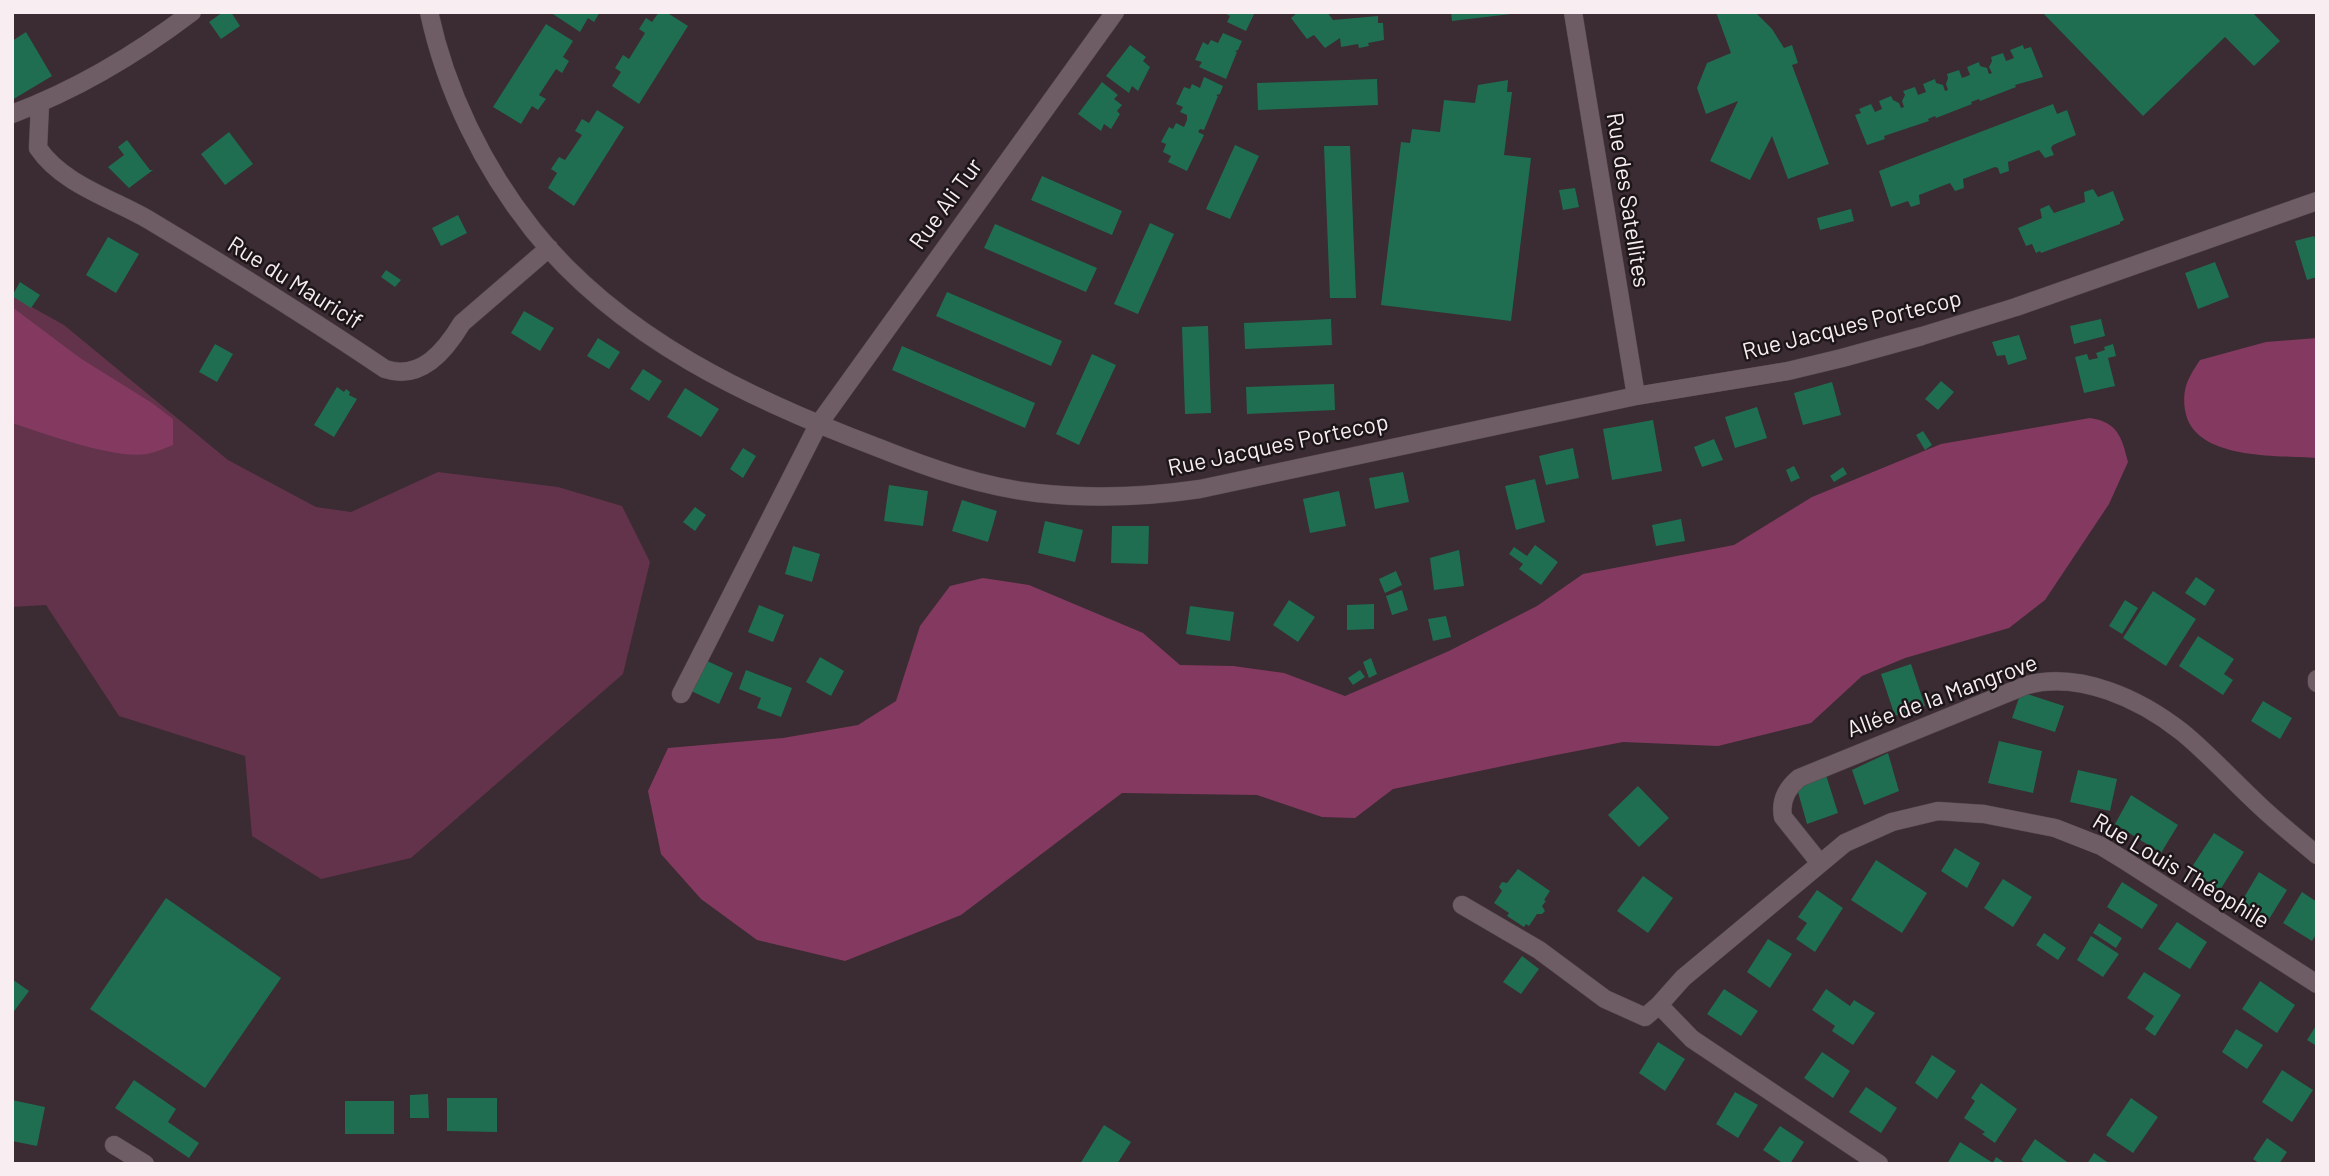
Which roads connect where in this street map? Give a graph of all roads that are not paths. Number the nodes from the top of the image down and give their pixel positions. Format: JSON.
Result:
{"nodes":[{"id":1,"x":192,"y":12,"type":"edge"},
{"id":2,"x":429,"y":12,"type":"edge"},
{"id":3,"x":1115,"y":12,"type":"edge"},
{"id":4,"x":1573,"y":12,"type":"edge"},
{"id":5,"x":40,"y":104,"type":"junction"},
{"id":6,"x":12,"y":114,"type":"edge"},
{"id":7,"x":2317,"y":201,"type":"edge"},
{"id":8,"x":549,"y":248,"type":"junction"},
{"id":9,"x":1636,"y":396,"type":"junction"},
{"id":10,"x":818,"y":425,"type":"junction"},
{"id":11,"x":681,"y":694,"type":"dead end"},
{"id":12,"x":2317,"y":855,"type":"edge"},
{"id":13,"x":1819,"y":862,"type":"junction"},
{"id":14,"x":1462,"y":905,"type":"dead end"},
{"id":15,"x":2317,"y":985,"type":"edge"},
{"id":16,"x":1659,"y":1005,"type":"junction"},
{"id":17,"x":114,"y":1145,"type":"dead end"},
{"id":18,"x":145,"y":1164,"type":"edge"},
{"id":19,"x":1879,"y":1164,"type":"edge"}],
"edges":[{"from":1,"to":5,"type":"street"},
{"from":2,"to":8,"type":"street","name":"Rue Jacques Portecop"},
{"from":3,"to":10,"type":"street","name":"Rue Ali Tur"},
{"from":4,"to":9,"type":"street","name":"Rue des Satellites"},
{"from":5,"to":6,"type":"street"},
{"from":5,"to":8,"type":"street","name":"Rue du Mauricif"},
{"from":7,"to":9,"type":"street","name":"Rue Jacques Portecop"},
{"from":8,"to":10,"type":"street","name":"Rue Jacques Portecop"},
{"from":9,"to":10,"type":"street","name":"Rue Jacques Portecop"},
{"from":10,"to":11,"type":"street","name":"Rue Ali Tur"},
{"from":12,"to":13,"type":"street","name":"Allée de la Mangrove"},
{"from":13,"to":15,"type":"street","name":"Rue Louis Théophile"},
{"from":13,"to":16,"type":"street","name":"Rue Louis Théophile"},
{"from":14,"to":16,"type":"street"},
{"from":16,"to":19,"type":"street"},
{"from":17,"to":18,"type":"street"}]}
